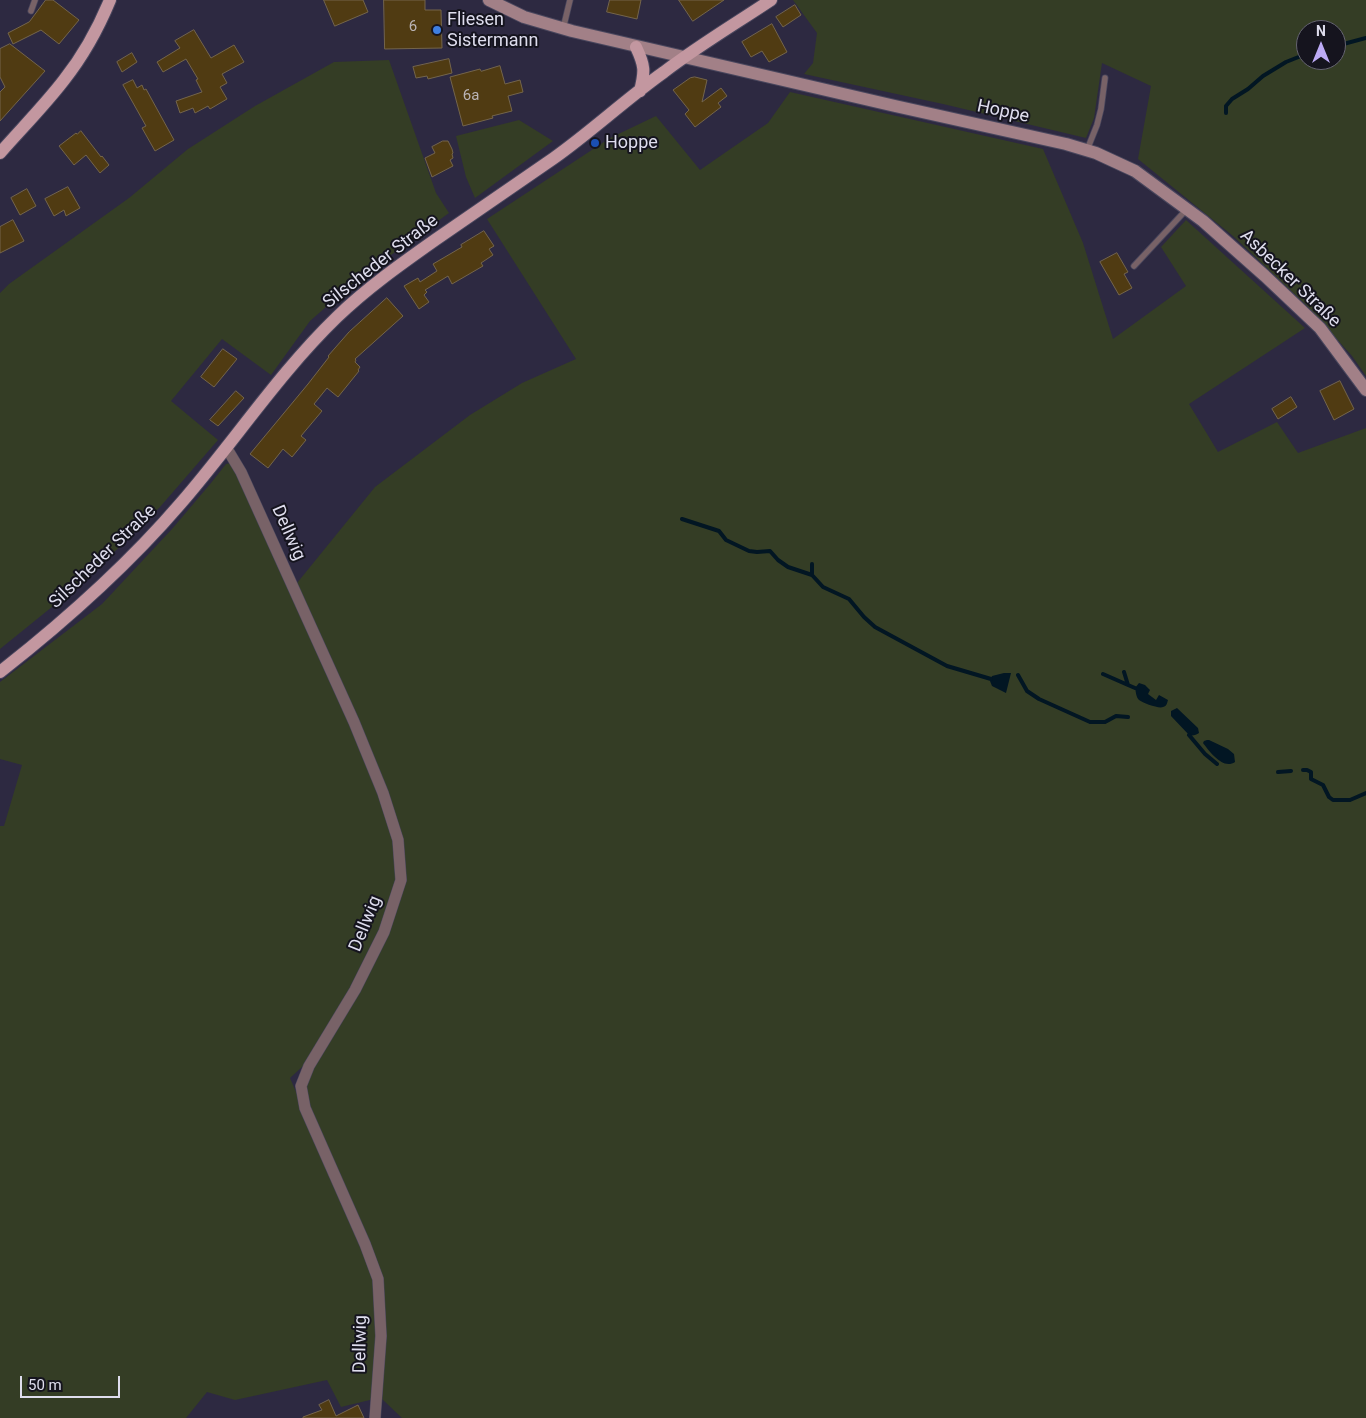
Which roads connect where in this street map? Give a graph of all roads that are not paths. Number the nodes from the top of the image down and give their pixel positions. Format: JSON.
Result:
{"nodes":[{"id":1,"x":35,"y":0,"type":"edge"},
{"id":2,"x":110,"y":0,"type":"edge"},
{"id":3,"x":489,"y":0,"type":"edge"},
{"id":4,"x":570,"y":0,"type":"edge"},
{"id":5,"x":771,"y":0,"type":"edge"},
{"id":6,"x":31,"y":11,"type":"dead end"},
{"id":7,"x":563,"y":29,"type":"junction"},
{"id":8,"x":636,"y":47,"type":"junction"},
{"id":9,"x":684,"y":58,"type":"junction"},
{"id":10,"x":1105,"y":78,"type":"dead end"},
{"id":11,"x":640,"y":91,"type":"junction"},
{"id":12,"x":1087,"y":150,"type":"junction"},
{"id":13,"x":0,"y":154,"type":"edge"},
{"id":14,"x":1187,"y":209,"type":"junction"},
{"id":15,"x":1203,"y":221,"type":"joint"},
{"id":16,"x":1134,"y":266,"type":"dead end"},
{"id":17,"x":1366,"y":390,"type":"edge"},
{"id":18,"x":226,"y":447,"type":"junction"},
{"id":19,"x":0,"y":672,"type":"edge"},
{"id":20,"x":375,"y":1418,"type":"edge"}],
"edges":[{"from":1,"to":6,"type":"lane"},
{"from":2,"to":13,"type":"main road"},
{"from":3,"to":7,"type":"main road","name":"Hoppe"},
{"from":4,"to":7,"type":"lane"},
{"from":5,"to":9,"type":"main road","name":"Silscheder Straße"},
{"from":7,"to":8,"type":"main road","name":"Hoppe"},
{"from":8,"to":9,"type":"main road","name":"Hoppe"},
{"from":8,"to":11,"type":"main road"},
{"from":9,"to":11,"type":"main road","name":"Silscheder Straße"},
{"from":9,"to":12,"type":"main road","name":"Hoppe"},
{"from":10,"to":12,"type":"lane"},
{"from":11,"to":18,"type":"main road","name":"Silscheder Straße"},
{"from":12,"to":14,"type":"main road","name":"Hoppe"},
{"from":14,"to":15,"type":"main road","name":"Hoppe"},
{"from":14,"to":16,"type":"lane"},
{"from":15,"to":17,"type":"main road","name":"Asbecker Straße"},
{"from":18,"to":19,"type":"main road","name":"Silscheder Straße"},
{"from":18,"to":20,"type":"street","name":"Dellwig"}]}
